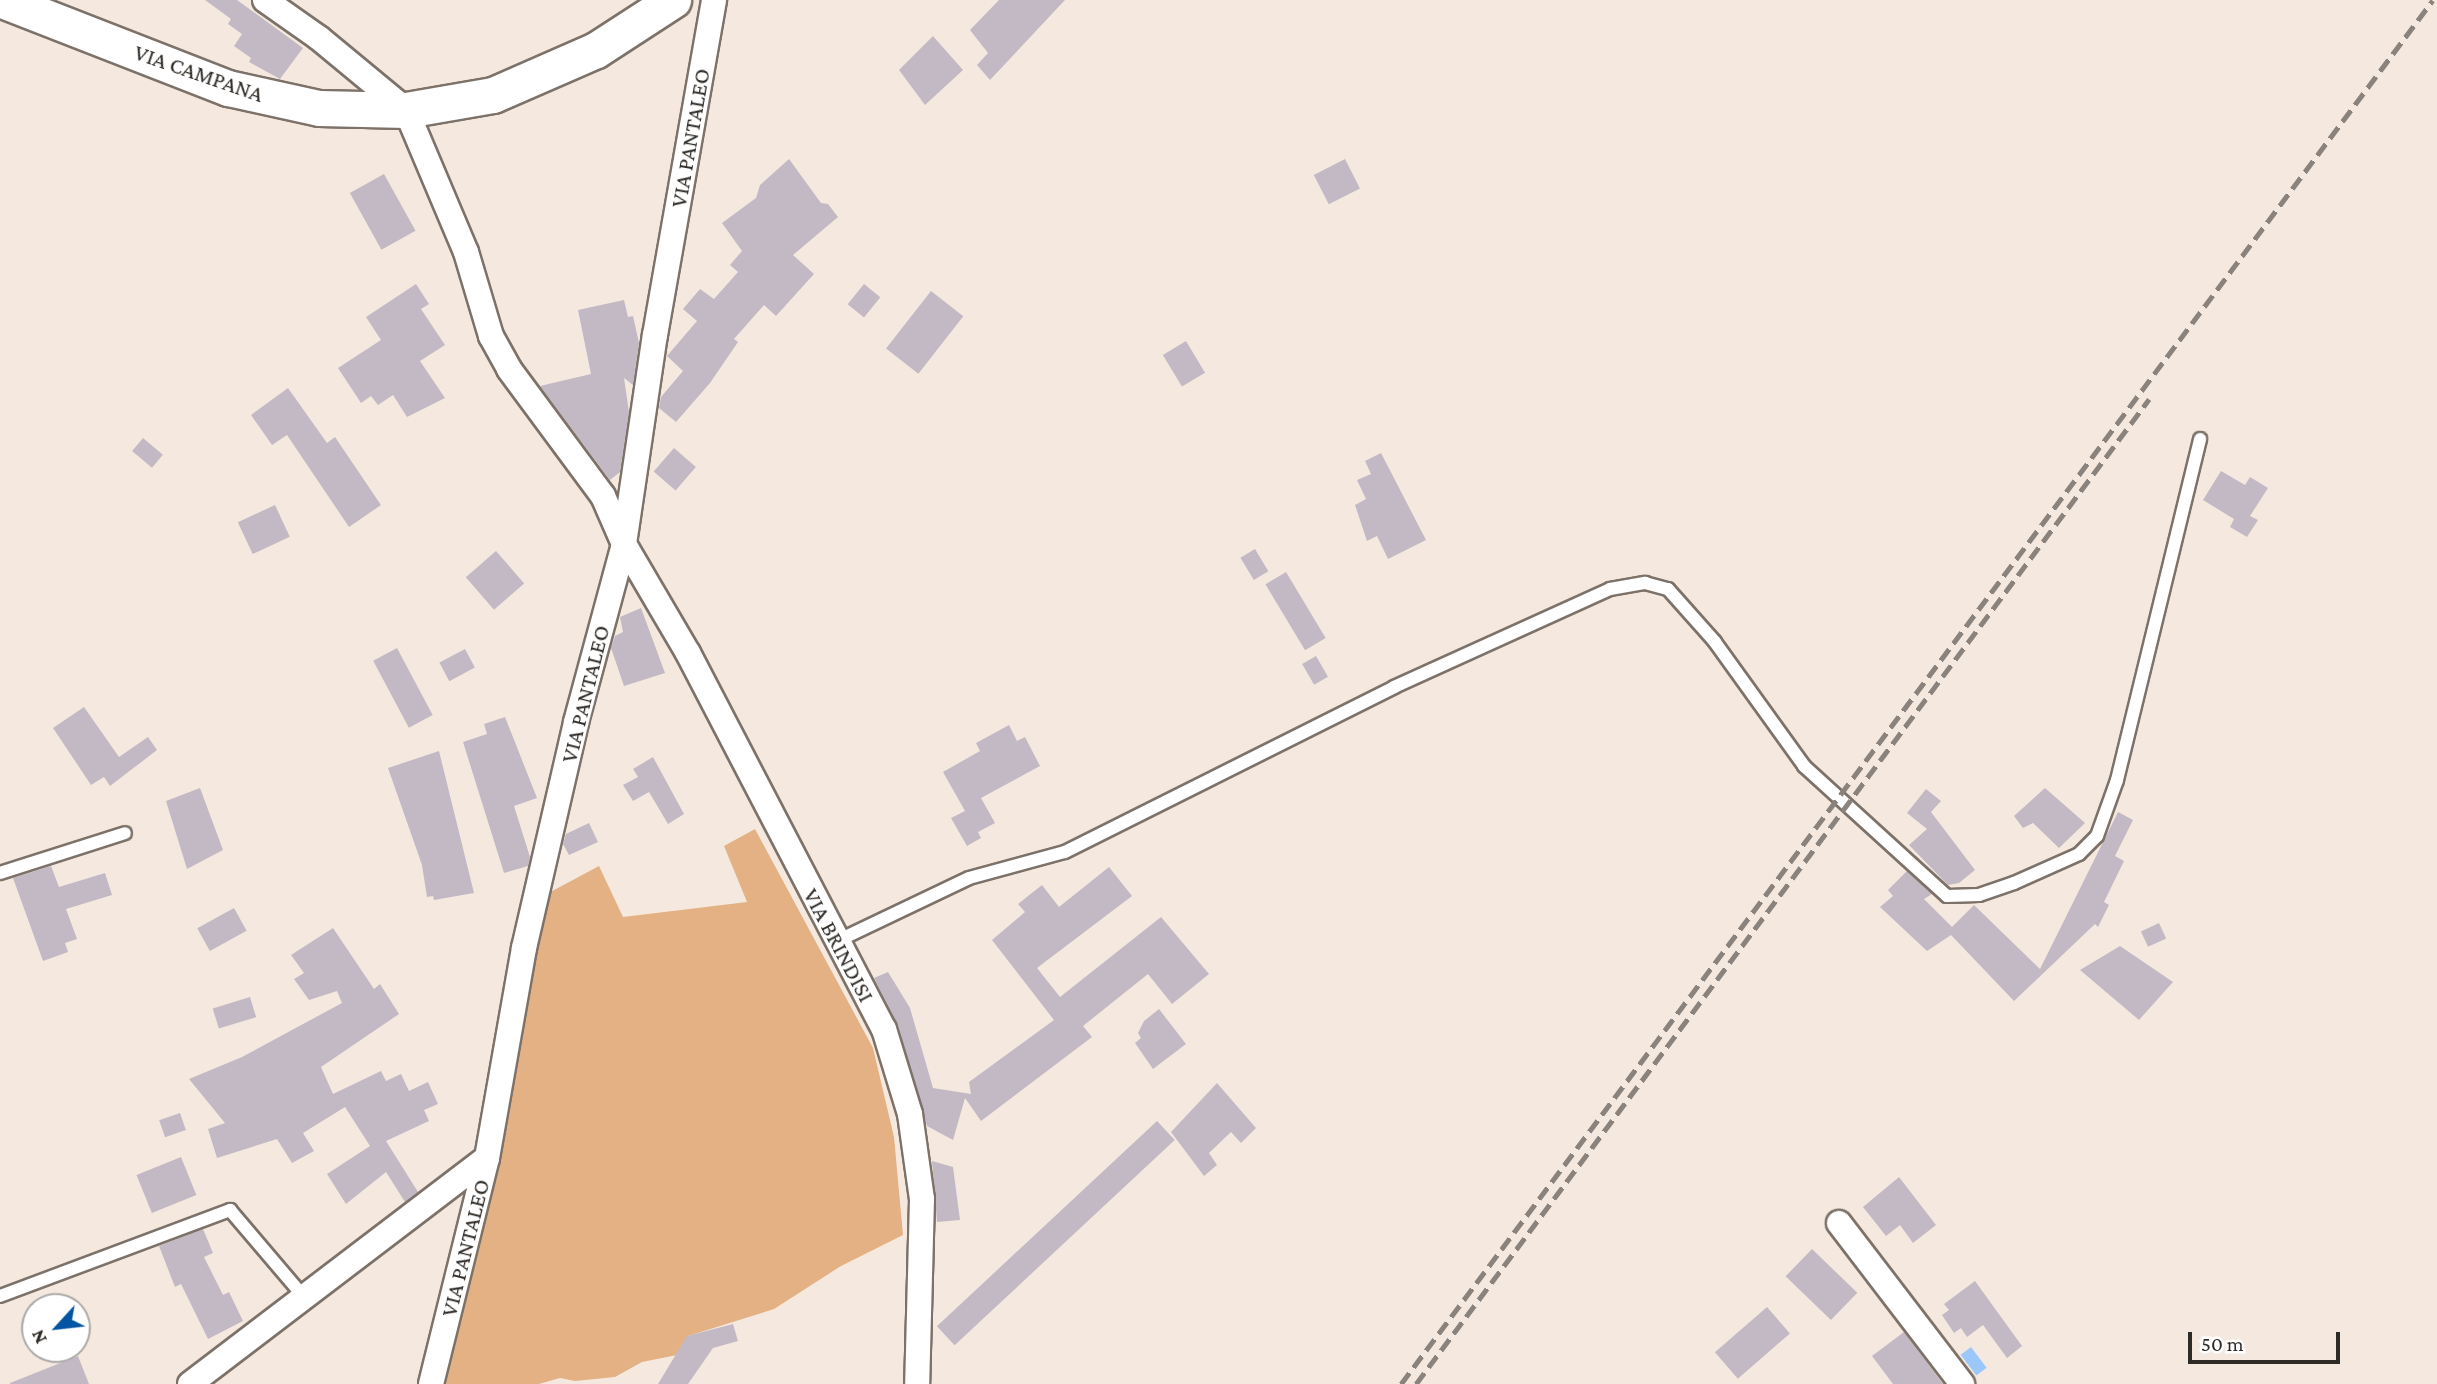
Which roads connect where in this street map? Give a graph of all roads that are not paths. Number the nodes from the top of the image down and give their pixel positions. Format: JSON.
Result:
{"nodes":[{"id":1,"x":2,"y":0,"type":"edge"},
{"id":2,"x":265,"y":0,"type":"edge"},
{"id":3,"x":673,"y":0,"type":"edge"},
{"id":4,"x":715,"y":0,"type":"edge"},
{"id":5,"x":407,"y":110,"type":"junction"},
{"id":6,"x":2200,"y":439,"type":"dead end"},
{"id":7,"x":624,"y":544,"type":"junction"},
{"id":8,"x":125,"y":833,"type":"dead end"},
{"id":9,"x":0,"y":873,"type":"edge"},
{"id":10,"x":835,"y":943,"type":"junction"},
{"id":11,"x":487,"y":1158,"type":"junction"},
{"id":12,"x":1839,"y":1223,"type":"dead end"},
{"id":13,"x":0,"y":1296,"type":"edge"},
{"id":14,"x":304,"y":1297,"type":"junction"},
{"id":15,"x":190,"y":1384,"type":"edge"},
{"id":16,"x":431,"y":1384,"type":"edge"},
{"id":17,"x":917,"y":1384,"type":"edge"},
{"id":18,"x":1962,"y":1384,"type":"edge"}],
"edges":[{"from":1,"to":5,"type":"main road","name":"VIA CAMPANA"},
{"from":2,"to":5,"type":"street"},
{"from":3,"to":5,"type":"main road","name":"VIA CAMPANA"},
{"from":4,"to":7,"type":"street","name":"VIA PANTALEO"},
{"from":5,"to":7,"type":"street","name":"VIA BRINDISI"},
{"from":6,"to":10,"type":"lane"},
{"from":7,"to":10,"type":"street","name":"VIA BRINDISI"},
{"from":7,"to":11,"type":"street","name":"VIA PANTALEO"},
{"from":8,"to":9,"type":"lane"},
{"from":10,"to":17,"type":"street","name":"VIA BRINDISI"},
{"from":11,"to":14,"type":"street"},
{"from":11,"to":16,"type":"street","name":"VIA PANTALEO"},
{"from":12,"to":18,"type":"street"},
{"from":13,"to":14,"type":"lane"},
{"from":14,"to":15,"type":"street"}]}
